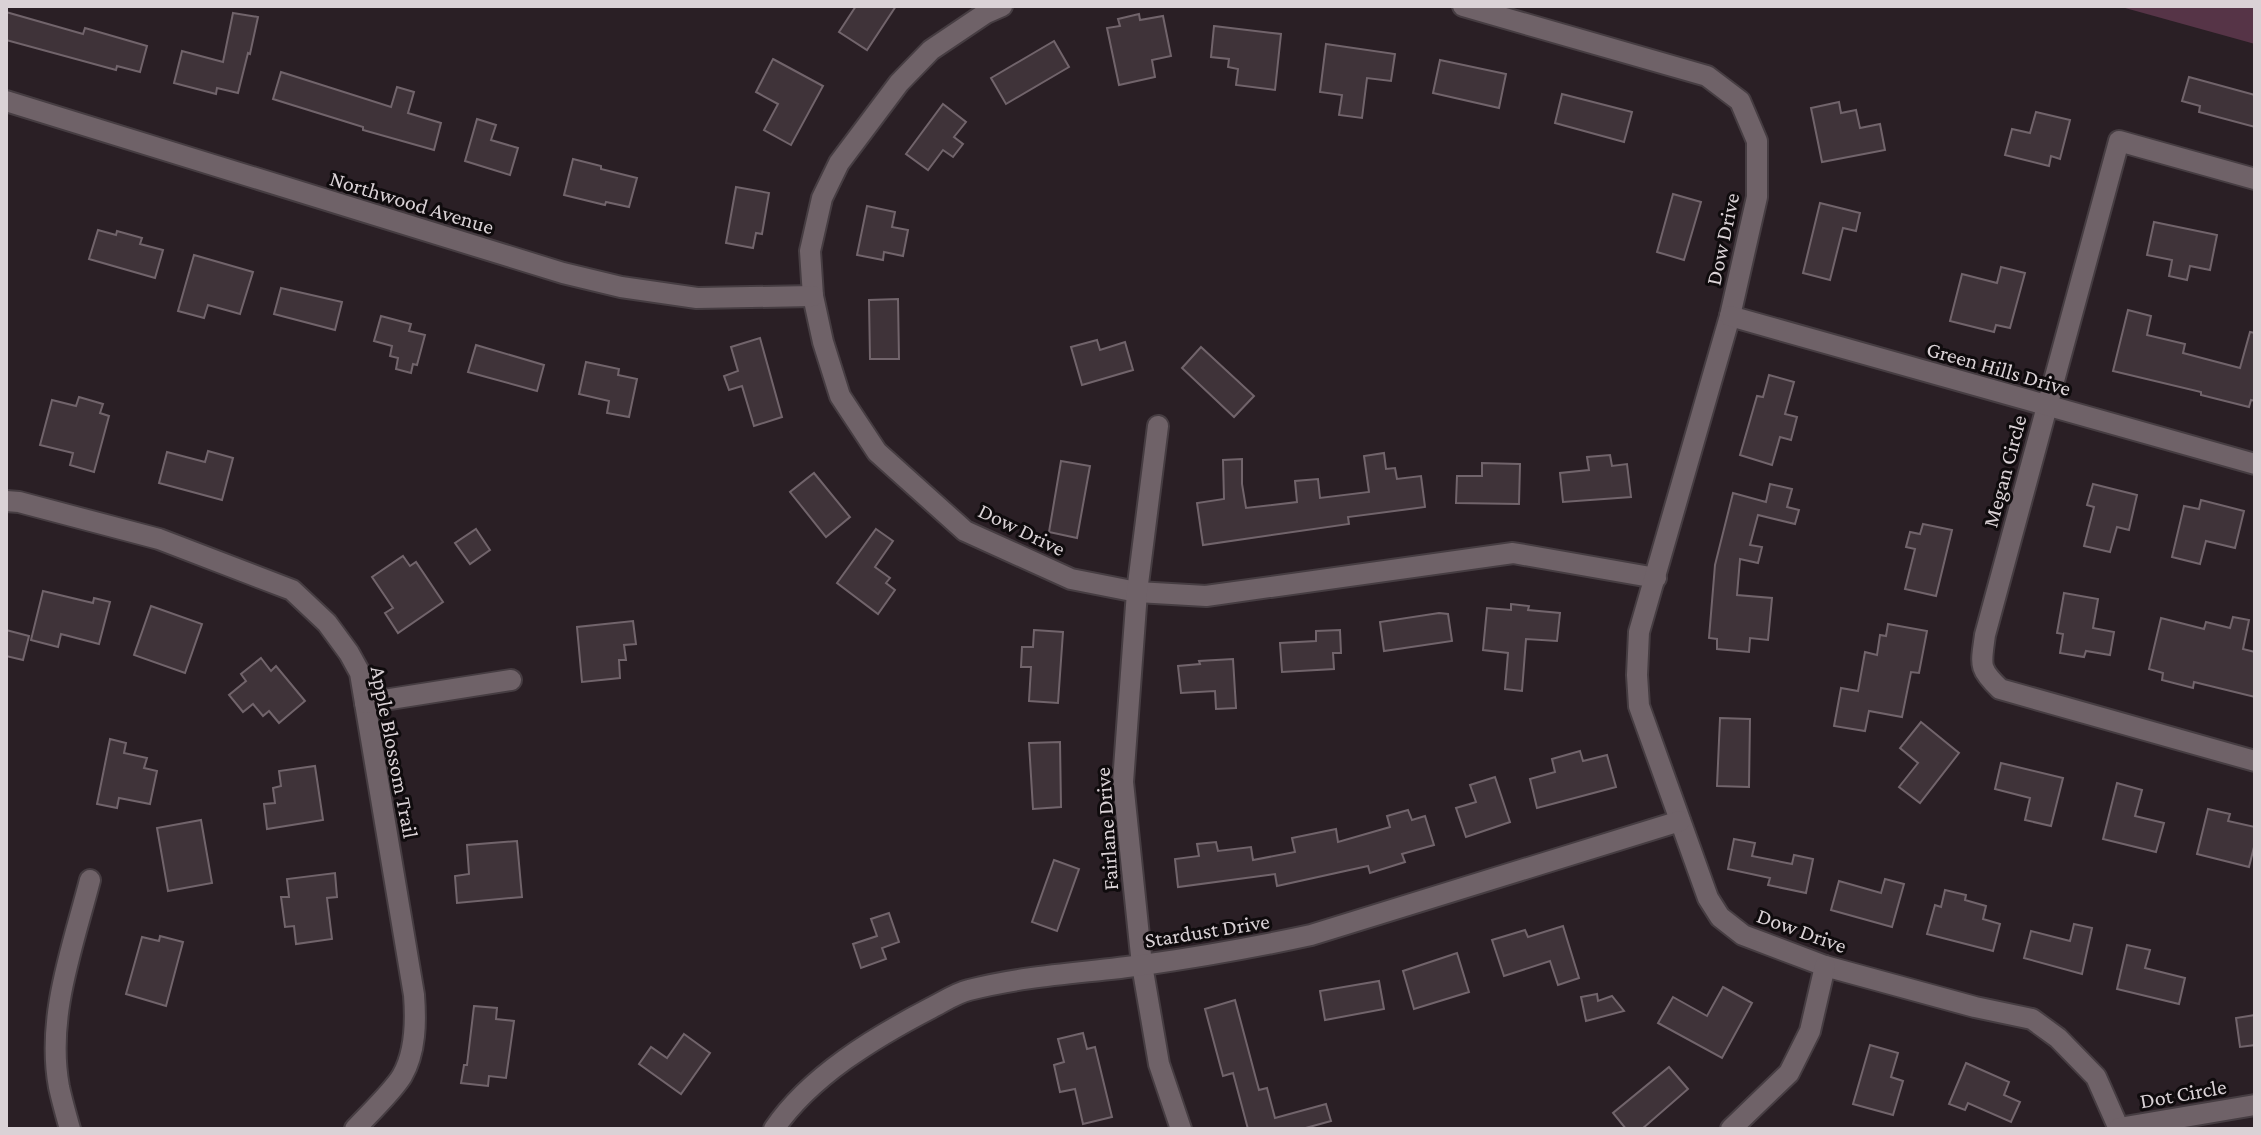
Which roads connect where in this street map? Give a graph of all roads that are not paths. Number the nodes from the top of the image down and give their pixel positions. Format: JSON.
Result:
{"nodes":[{"id":1,"x":1463,"y":6,"type":"edge"},
{"id":2,"x":989,"y":8,"type":"edge"},
{"id":3,"x":6,"y":101,"type":"edge"},
{"id":4,"x":2255,"y":179,"type":"edge"},
{"id":5,"x":813,"y":296,"type":"junction"},
{"id":6,"x":1730,"y":316,"type":"junction"},
{"id":7,"x":2046,"y":406,"type":"junction"},
{"id":8,"x":1158,"y":426,"type":"dead end"},
{"id":9,"x":2255,"y":464,"type":"edge"},
{"id":10,"x":6,"y":501,"type":"edge"},
{"id":11,"x":1656,"y":578,"type":"junction"},
{"id":12,"x":1137,"y":592,"type":"junction"},
{"id":13,"x":511,"y":680,"type":"dead end"},
{"id":14,"x":365,"y":703,"type":"junction"},
{"id":15,"x":2255,"y":761,"type":"edge"},
{"id":16,"x":1680,"y":821,"type":"junction"},
{"id":17,"x":90,"y":880,"type":"dead end"},
{"id":18,"x":1142,"y":965,"type":"junction"},
{"id":19,"x":1825,"y":966,"type":"junction"},
{"id":20,"x":2255,"y":1105,"type":"edge"},
{"id":21,"x":361,"y":1127,"type":"edge"},
{"id":22,"x":778,"y":1127,"type":"edge"},
{"id":23,"x":70,"y":1129,"type":"edge"},
{"id":24,"x":1181,"y":1129,"type":"edge"},
{"id":25,"x":1731,"y":1129,"type":"edge"},
{"id":26,"x":2119,"y":1129,"type":"edge"}],
"edges":[{"from":1,"to":6,"type":"street","name":"Dow Drive"},
{"from":2,"to":5,"type":"street","name":"Dow Drive"},
{"from":3,"to":5,"type":"street","name":"Northwood Avenue"},
{"from":4,"to":7,"type":"street","name":"Megan Circle"},
{"from":5,"to":12,"type":"street","name":"Dow Drive"},
{"from":6,"to":7,"type":"street","name":"Green Hills Drive"},
{"from":6,"to":11,"type":"street","name":"Dow Drive"},
{"from":7,"to":9,"type":"street","name":"Green Hills Drive"},
{"from":7,"to":15,"type":"street","name":"Megan Circle"},
{"from":8,"to":12,"type":"street","name":"Fairlane Drive"},
{"from":10,"to":14,"type":"street","name":"Apple Blossom Trail"},
{"from":11,"to":12,"type":"street","name":"Dow Drive"},
{"from":11,"to":16,"type":"street","name":"Dow Drive"},
{"from":12,"to":18,"type":"street","name":"Fairlane Drive"},
{"from":13,"to":14,"type":"street"},
{"from":14,"to":21,"type":"street","name":"Apple Blossom Trail"},
{"from":16,"to":18,"type":"street","name":"Stardust Drive"},
{"from":16,"to":19,"type":"street","name":"Dow Drive"},
{"from":17,"to":23,"type":"street"},
{"from":18,"to":22,"type":"street","name":"Stardust Drive"},
{"from":18,"to":24,"type":"street","name":"Fairlane Drive"},
{"from":19,"to":25,"type":"street"},
{"from":19,"to":26,"type":"street","name":"Dow Drive"},
{"from":20,"to":26,"type":"street","name":"Dot Circle"}]}
